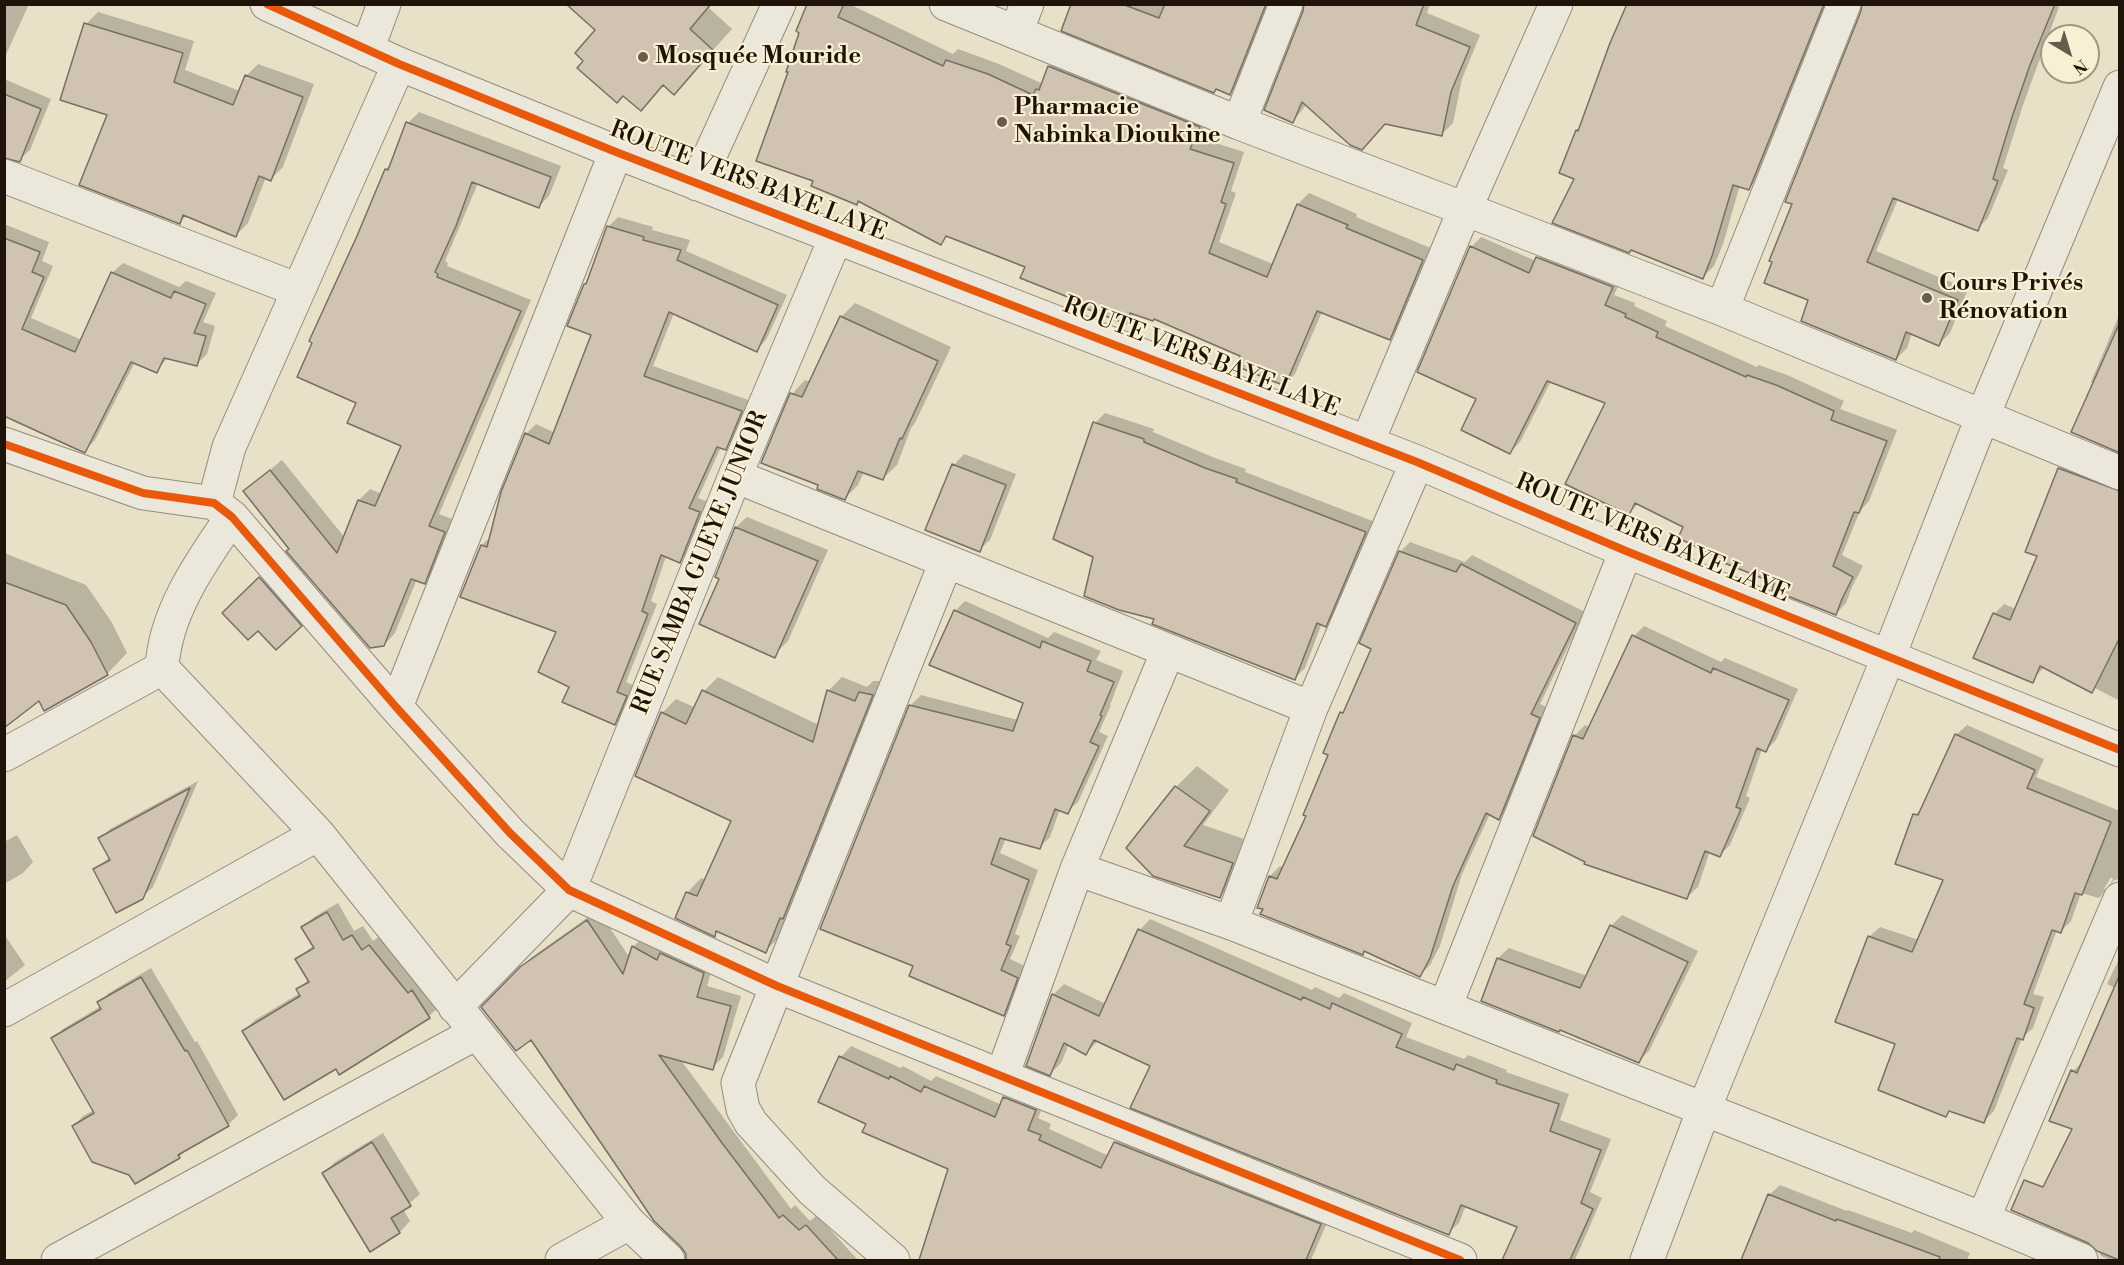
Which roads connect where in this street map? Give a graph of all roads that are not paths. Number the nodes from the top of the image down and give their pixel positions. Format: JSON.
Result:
{"nodes":[{"id":1,"x":267,"y":4,"type":"edge"},
{"id":2,"x":384,"y":4,"type":"edge"},
{"id":3,"x":779,"y":4,"type":"edge"},
{"id":4,"x":946,"y":4,"type":"edge"},
{"id":5,"x":1286,"y":4,"type":"edge"},
{"id":6,"x":1557,"y":4,"type":"edge"},
{"id":7,"x":1844,"y":4,"type":"edge"},
{"id":8,"x":1022,"y":18,"type":"edge"},
{"id":9,"x":367,"y":50,"type":"junction"},
{"id":10,"x":399,"y":64,"type":"junction"},
{"id":11,"x":2120,"y":87,"type":"edge"},
{"id":12,"x":1239,"y":123,"type":"junction"},
{"id":13,"x":616,"y":152,"type":"junction"},
{"id":14,"x":4,"y":176,"type":"edge"},
{"id":15,"x":697,"y":184,"type":"junction"},
{"id":16,"x":1466,"y":209,"type":"junction"},
{"id":17,"x":836,"y":237,"type":"junction"},
{"id":18,"x":298,"y":290,"type":"junction"},
{"id":19,"x":1722,"y":309,"type":"junction"},
{"id":20,"x":1982,"y":418,"type":"junction"},
{"id":21,"x":1367,"y":443,"type":"junction"},
{"id":22,"x":4,"y":444,"type":"edge"},
{"id":23,"x":1417,"y":462,"type":"junction"},
{"id":24,"x":2120,"y":473,"type":"edge"},
{"id":25,"x":735,"y":476,"type":"junction"},
{"id":26,"x":223,"y":510,"type":"junction"},
{"id":27,"x":1626,"y":551,"type":"junction"},
{"id":28,"x":946,"y":562,"type":"junction"},
{"id":29,"x":1168,"y":651,"type":"junction"},
{"id":30,"x":1888,"y":658,"type":"junction"},
{"id":31,"x":162,"y":668,"type":"junction"},
{"id":32,"x":396,"y":706,"type":"junction"},
{"id":33,"x":1311,"y":708,"type":"junction"},
{"id":34,"x":2120,"y":750,"type":"edge"},
{"id":35,"x":4,"y":755,"type":"edge"},
{"id":36,"x":318,"y":834,"type":"junction"},
{"id":37,"x":1077,"y":869,"type":"junction"},
{"id":38,"x":569,"y":890,"type":"junction"},
{"id":39,"x":2120,"y":899,"type":"edge"},
{"id":40,"x":1231,"y":923,"type":"junction"},
{"id":41,"x":777,"y":986,"type":"junction"},
{"id":42,"x":455,"y":1007,"type":"junction"},
{"id":43,"x":1445,"y":1007,"type":"junction"},
{"id":44,"x":4,"y":1010,"type":"edge"},
{"id":45,"x":476,"y":1033,"type":"junction"},
{"id":46,"x":1002,"y":1076,"type":"junction"},
{"id":47,"x":1704,"y":1109,"type":"junction"},
{"id":48,"x":1983,"y":1220,"type":"junction"},
{"id":49,"x":629,"y":1223,"type":"junction"},
{"id":50,"x":58,"y":1260,"type":"edge"},
{"id":51,"x":562,"y":1260,"type":"edge"},
{"id":52,"x":668,"y":1260,"type":"edge"},
{"id":53,"x":893,"y":1260,"type":"edge"},
{"id":54,"x":1460,"y":1260,"type":"edge"},
{"id":55,"x":1647,"y":1260,"type":"edge"},
{"id":56,"x":2081,"y":1260,"type":"edge"}],
"edges":[{"from":1,"to":9,"type":"street","name":"ROUTE VERS BAYE LAYE"},
{"from":2,"to":9,"type":"street"},
{"from":3,"to":15,"type":"street"},
{"from":4,"to":8,"type":"street"},
{"from":5,"to":12,"type":"street"},
{"from":6,"to":16,"type":"street"},
{"from":7,"to":19,"type":"street"},
{"from":8,"to":12,"type":"street"},
{"from":9,"to":10,"type":"street","name":"ROUTE VERS BAYE LAYE"},
{"from":10,"to":13,"type":"street","name":"ROUTE VERS BAYE LAYE"},
{"from":10,"to":18,"type":"street"},
{"from":11,"to":20,"type":"street"},
{"from":12,"to":16,"type":"street"},
{"from":13,"to":15,"type":"street","name":"ROUTE VERS BAYE LAYE"},
{"from":13,"to":32,"type":"street"},
{"from":14,"to":18,"type":"street"},
{"from":15,"to":17,"type":"street","name":"ROUTE VERS BAYE LAYE"},
{"from":16,"to":19,"type":"street"},
{"from":16,"to":21,"type":"street"},
{"from":17,"to":21,"type":"street","name":"ROUTE VERS BAYE LAYE"},
{"from":17,"to":25,"type":"street","name":"RUE SAMBA GUEYE JUNIOR"},
{"from":18,"to":26,"type":"street"},
{"from":19,"to":20,"type":"street"},
{"from":20,"to":24,"type":"street"},
{"from":20,"to":30,"type":"street"},
{"from":21,"to":23,"type":"street","name":"ROUTE VERS BAYE LAYE"},
{"from":22,"to":26,"type":"street"},
{"from":23,"to":27,"type":"street","name":"ROUTE VERS BAYE LAYE"},
{"from":23,"to":33,"type":"street"},
{"from":25,"to":28,"type":"street"},
{"from":25,"to":38,"type":"street","name":"RUE SAMBA GUEYE JUNIOR"},
{"from":26,"to":31,"type":"street"},
{"from":26,"to":32,"type":"street"},
{"from":27,"to":30,"type":"street","name":"ROUTE VERS BAYE LAYE"},
{"from":27,"to":43,"type":"street"},
{"from":28,"to":29,"type":"street"},
{"from":28,"to":41,"type":"street"},
{"from":29,"to":33,"type":"street"},
{"from":29,"to":37,"type":"street"},
{"from":30,"to":34,"type":"street","name":"ROUTE VERS BAYE LAYE"},
{"from":30,"to":47,"type":"street"},
{"from":31,"to":35,"type":"street"},
{"from":31,"to":36,"type":"street"},
{"from":32,"to":38,"type":"street"},
{"from":33,"to":40,"type":"street"},
{"from":36,"to":42,"type":"street"},
{"from":36,"to":44,"type":"street"},
{"from":37,"to":40,"type":"street"},
{"from":37,"to":46,"type":"street"},
{"from":38,"to":41,"type":"street"},
{"from":38,"to":42,"type":"street"},
{"from":39,"to":48,"type":"street"},
{"from":40,"to":43,"type":"street"},
{"from":41,"to":46,"type":"street"},
{"from":41,"to":53,"type":"street"},
{"from":42,"to":45,"type":"street"},
{"from":43,"to":47,"type":"street"},
{"from":45,"to":49,"type":"street"},
{"from":45,"to":50,"type":"street"},
{"from":46,"to":54,"type":"street"},
{"from":47,"to":48,"type":"street"},
{"from":47,"to":55,"type":"street"},
{"from":48,"to":56,"type":"street"},
{"from":49,"to":51,"type":"street"},
{"from":49,"to":52,"type":"street"}]}
